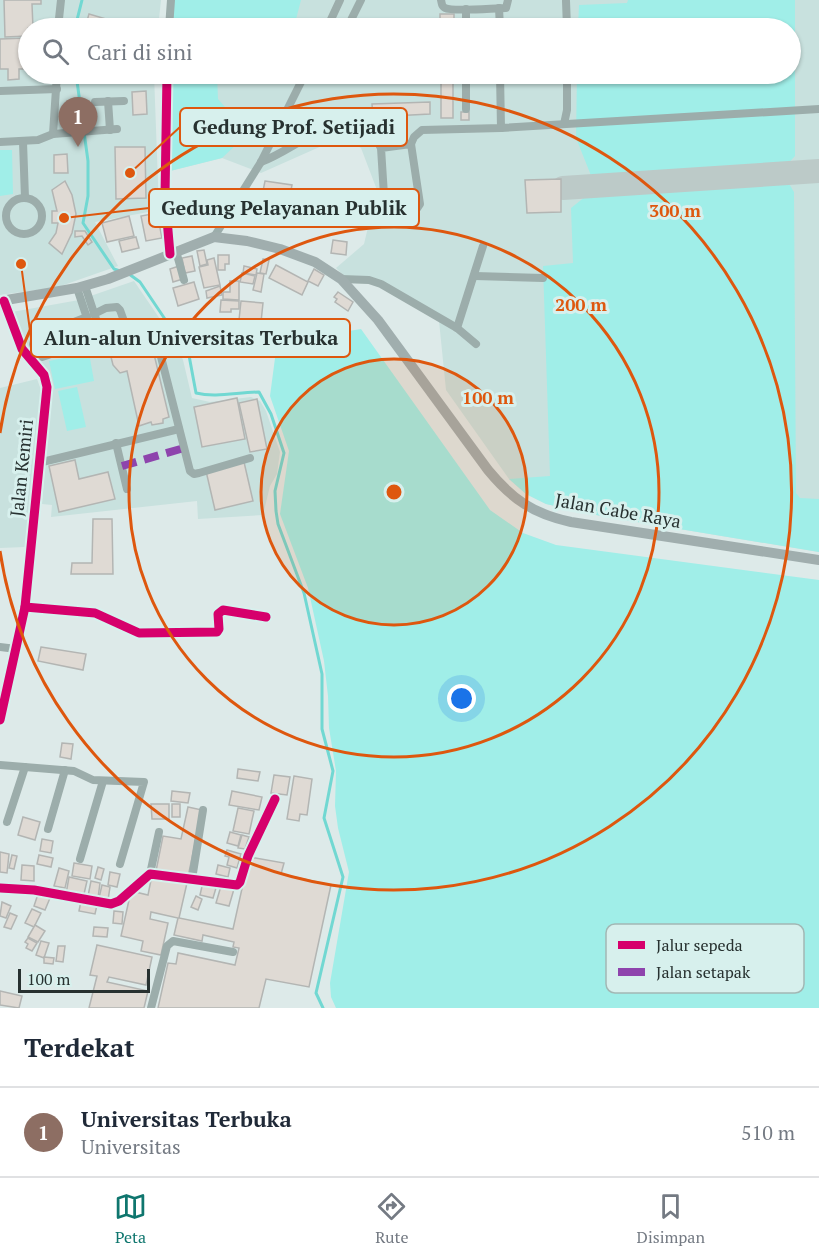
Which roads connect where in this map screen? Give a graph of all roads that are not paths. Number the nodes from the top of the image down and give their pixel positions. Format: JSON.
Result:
{"nodes":[{"id":1,"x":61,"y":0,"type":"edge"},
{"id":2,"x":171,"y":0,"type":"edge"},
{"id":3,"x":340,"y":0,"type":"edge"},
{"id":4,"x":361,"y":0,"type":"edge"},
{"id":5,"x":441,"y":0,"type":"edge"},
{"id":6,"x":508,"y":0,"type":"edge"},
{"id":7,"x":566,"y":1,"type":"edge"},
{"id":8,"x":500,"y":8,"type":"junction"},
{"id":9,"x":466,"y":9,"type":"junction"},
{"id":10,"x":59,"y":18,"type":"edge"},
{"id":11,"x":170,"y":18,"type":"edge"},
{"id":12,"x":332,"y":18,"type":"edge"},
{"id":13,"x":352,"y":18,"type":"edge"},
{"id":14,"x":466,"y":18,"type":"edge"},
{"id":15,"x":500,"y":18,"type":"edge"},
{"id":16,"x":567,"y":18,"type":"edge"},
{"id":17,"x":57,"y":84,"type":"edge"},
{"id":18,"x":166,"y":84,"type":"edge"},
{"id":19,"x":300,"y":84,"type":"edge"},
{"id":20,"x":466,"y":84,"type":"edge"},
{"id":21,"x":500,"y":84,"type":"edge"},
{"id":22,"x":567,"y":84,"type":"edge"},
{"id":23,"x":57,"y":89,"type":"junction"},
{"id":24,"x":0,"y":91,"type":"edge"},
{"id":25,"x":108,"y":101,"type":"junction"},
{"id":26,"x":124,"y":101,"type":"dead end"},
{"id":27,"x":95,"y":102,"type":"dead end"},
{"id":28,"x":819,"y":109,"type":"edge"},
{"id":29,"x":466,"y":110,"type":"dead end"},
{"id":30,"x":564,"y":124,"type":"junction"},
{"id":31,"x":501,"y":128,"type":"junction"},
{"id":32,"x":53,"y":134,"type":"junction"},
{"id":33,"x":0,"y":142,"type":"edge"},
{"id":34,"x":23,"y":142,"type":"junction"},
{"id":35,"x":411,"y":144,"type":"junction"},
{"id":36,"x":381,"y":148,"type":"junction"},
{"id":37,"x":261,"y":162,"type":"junction"},
{"id":38,"x":25,"y":198,"type":"junction"},
{"id":39,"x":214,"y":237,"type":"junction"},
{"id":40,"x":483,"y":246,"type":"dead end"},
{"id":41,"x":173,"y":253,"type":"junction"},
{"id":42,"x":475,"y":276,"type":"junction"},
{"id":43,"x":543,"y":278,"type":"dead end"},
{"id":44,"x":341,"y":279,"type":"junction"},
{"id":45,"x":184,"y":280,"type":"dead end"},
{"id":46,"x":81,"y":287,"type":"junction"},
{"id":47,"x":2,"y":301,"type":"edge"},
{"id":48,"x":91,"y":316,"type":"junction"},
{"id":49,"x":457,"y":328,"type":"junction"},
{"id":50,"x":128,"y":332,"type":"junction"},
{"id":51,"x":98,"y":338,"type":"junction"},
{"id":52,"x":476,"y":344,"type":"dead end"},
{"id":53,"x":179,"y":429,"type":"junction"},
{"id":54,"x":116,"y":443,"type":"junction"},
{"id":55,"x":250,"y":458,"type":"dead end"},
{"id":56,"x":38,"y":463,"type":"junction"},
{"id":57,"x":127,"y":489,"type":"dead end"},
{"id":58,"x":819,"y":560,"type":"edge"},
{"id":59,"x":26,"y":607,"type":"junction"},
{"id":60,"x":266,"y":617,"type":"dead end"},
{"id":61,"x":0,"y":647,"type":"edge"},
{"id":62,"x":16,"y":649,"type":"junction"},
{"id":63,"x":0,"y":720,"type":"edge"},
{"id":64,"x":0,"y":765,"type":"edge"},
{"id":65,"x":25,"y":767,"type":"junction"},
{"id":66,"x":65,"y":770,"type":"junction"},
{"id":67,"x":103,"y":781,"type":"junction"},
{"id":68,"x":275,"y":799,"type":"dead end"},
{"id":69,"x":203,"y":810,"type":"dead end"},
{"id":70,"x":7,"y":822,"type":"dead end"},
{"id":71,"x":48,"y":829,"type":"dead end"},
{"id":72,"x":159,"y":832,"type":"dead end"},
{"id":73,"x":80,"y":859,"type":"dead end"},
{"id":74,"x":120,"y":864,"type":"dead end"},
{"id":75,"x":150,"y":874,"type":"junction"},
{"id":76,"x":192,"y":879,"type":"junction"},
{"id":77,"x":0,"y":888,"type":"edge"},
{"id":78,"x":232,"y":952,"type":"dead end"},
{"id":79,"x":151,"y":1008,"type":"edge"}],
"edges":[{"from":1,"to":10,"type":"street"},
{"from":2,"to":11,"type":"street"},
{"from":3,"to":12,"type":"street"},
{"from":4,"to":13,"type":"street"},
{"from":5,"to":9,"type":"street"},
{"from":6,"to":8,"type":"street"},
{"from":7,"to":16,"type":"street"},
{"from":8,"to":9,"type":"street"},
{"from":8,"to":15,"type":"street"},
{"from":9,"to":14,"type":"street"},
{"from":17,"to":23,"type":"street"},
{"from":18,"to":41,"type":"street"},
{"from":19,"to":37,"type":"street"},
{"from":20,"to":29,"type":"street"},
{"from":21,"to":31,"type":"street"},
{"from":22,"to":30,"type":"street"},
{"from":23,"to":24,"type":"street"},
{"from":23,"to":32,"type":"street"},
{"from":25,"to":26,"type":"street"},
{"from":25,"to":27,"type":"street"},
{"from":25,"to":32,"type":"street"},
{"from":28,"to":30,"type":"street"},
{"from":30,"to":31,"type":"street"},
{"from":31,"to":35,"type":"street"},
{"from":32,"to":34,"type":"street"},
{"from":33,"to":34,"type":"street"},
{"from":34,"to":38,"type":"street"},
{"from":35,"to":36,"type":"street"},
{"from":35,"to":36,"type":"street"},
{"from":36,"to":37,"type":"street"},
{"from":37,"to":39,"type":"street"},
{"from":38,"to":38,"type":"street"},
{"from":39,"to":41,"type":"main road","name":"Jalan Cabe Raya"},
{"from":39,"to":44,"type":"main road","name":"Jalan Cabe Raya"},
{"from":40,"to":42,"type":"street"},
{"from":41,"to":45,"type":"street"},
{"from":41,"to":46,"type":"main road","name":"Jalan Cabe Raya"},
{"from":42,"to":43,"type":"street"},
{"from":42,"to":49,"type":"street"},
{"from":44,"to":49,"type":"street"},
{"from":44,"to":58,"type":"main road","name":"Jalan Cabe Raya"},
{"from":46,"to":47,"type":"main road","name":"Jalan Cabe Raya"},
{"from":46,"to":48,"type":"street"},
{"from":47,"to":56,"type":"street","name":"Jalan Kemiri"},
{"from":48,"to":50,"type":"street"},
{"from":48,"to":51,"type":"street"},
{"from":48,"to":51,"type":"street"},
{"from":49,"to":52,"type":"street"},
{"from":50,"to":51,"type":"street"},
{"from":50,"to":53,"type":"street"},
{"from":53,"to":54,"type":"street"},
{"from":53,"to":55,"type":"street"},
{"from":54,"to":56,"type":"street"},
{"from":54,"to":57,"type":"street"},
{"from":56,"to":59,"type":"street","name":"Jalan Kemiri"},
{"from":59,"to":60,"type":"street"},
{"from":59,"to":62,"type":"street","name":"Jalan Kemiri"},
{"from":61,"to":62,"type":"street"},
{"from":62,"to":63,"type":"street","name":"Jalan Kemiri"},
{"from":64,"to":65,"type":"street"},
{"from":65,"to":66,"type":"street"},
{"from":65,"to":70,"type":"street"},
{"from":66,"to":67,"type":"street"},
{"from":66,"to":71,"type":"street"},
{"from":67,"to":73,"type":"street"},
{"from":67,"to":74,"type":"street"},
{"from":68,"to":76,"type":"street"},
{"from":69,"to":76,"type":"street"},
{"from":72,"to":75,"type":"street"},
{"from":75,"to":76,"type":"street"},
{"from":75,"to":77,"type":"street"},
{"from":78,"to":79,"type":"street"}]}
